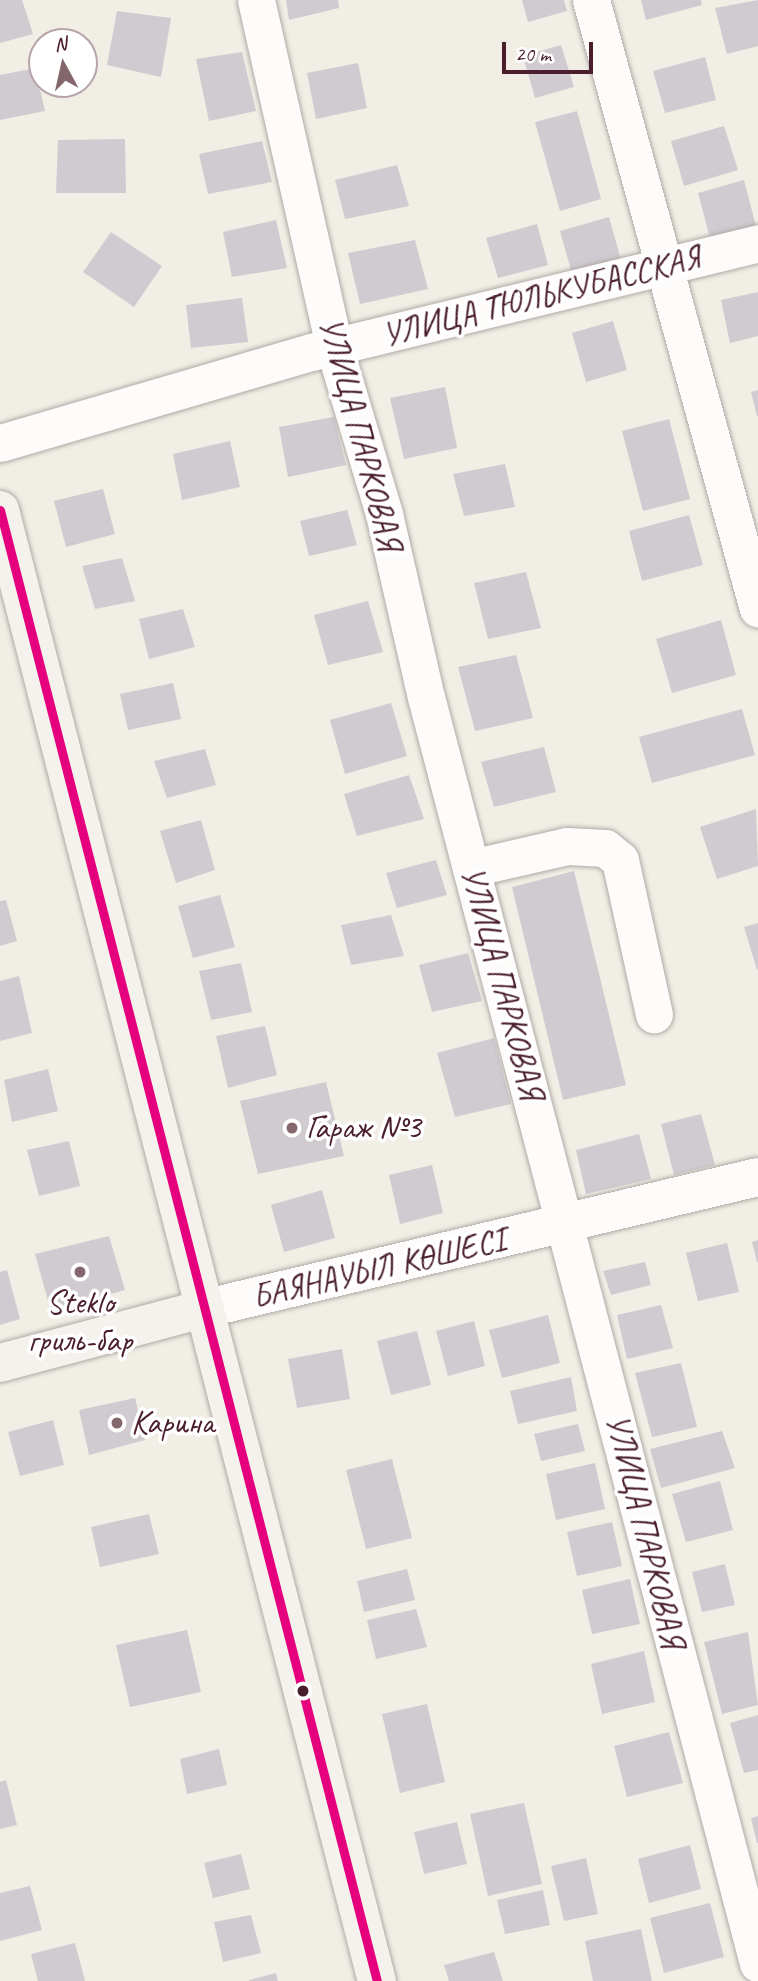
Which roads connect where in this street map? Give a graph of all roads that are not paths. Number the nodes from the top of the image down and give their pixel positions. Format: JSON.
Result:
{"nodes":[{"id":1,"x":256,"y":0,"type":"edge"},
{"id":2,"x":591,"y":0,"type":"edge"},
{"id":3,"x":758,"y":243,"type":"edge"},
{"id":4,"x":663,"y":267,"type":"junction"},
{"id":5,"x":334,"y":347,"type":"junction"},
{"id":6,"x":0,"y":443,"type":"edge"},
{"id":7,"x":0,"y":510,"type":"edge"},
{"id":8,"x":758,"y":609,"type":"edge"},
{"id":9,"x":471,"y":868,"type":"junction"},
{"id":10,"x":654,"y":1014,"type":"dead end"},
{"id":11,"x":758,"y":1177,"type":"edge"},
{"id":12,"x":567,"y":1226,"type":"junction"},
{"id":13,"x":203,"y":1309,"type":"junction"},
{"id":14,"x":0,"y":1363,"type":"edge"},
{"id":15,"x":758,"y":1963,"type":"edge"},
{"id":16,"x":377,"y":1981,"type":"edge"}],
"edges":[{"from":1,"to":5,"type":"street","name":"УЛИЦА ПАРКОВАЯ"},
{"from":2,"to":4,"type":"street"},
{"from":3,"to":4,"type":"street","name":"УЛИЦА ТЮЛЬКУБАССКАЯ"},
{"from":4,"to":5,"type":"street","name":"УЛИЦА ТЮЛЬКУБАССКАЯ"},
{"from":4,"to":8,"type":"street"},
{"from":5,"to":6,"type":"street","name":"УЛИЦА ТЮЛЬКУБАССКАЯ"},
{"from":5,"to":9,"type":"street","name":"УЛИЦА ПАРКОВАЯ"},
{"from":7,"to":13,"type":"main road"},
{"from":9,"to":10,"type":"street"},
{"from":9,"to":12,"type":"street","name":"УЛИЦА ПАРКОВАЯ"},
{"from":11,"to":12,"type":"street","name":"БАЯНАУЫЛ КӨШЕСІ"},
{"from":12,"to":13,"type":"street","name":"БАЯНАУЫЛ КӨШЕСІ"},
{"from":12,"to":15,"type":"street","name":"УЛИЦА ПАРКОВАЯ"},
{"from":13,"to":14,"type":"main road","name":"БАЯНАУЫЛ КӨШЕСІ"},
{"from":13,"to":16,"type":"main road"}]}
